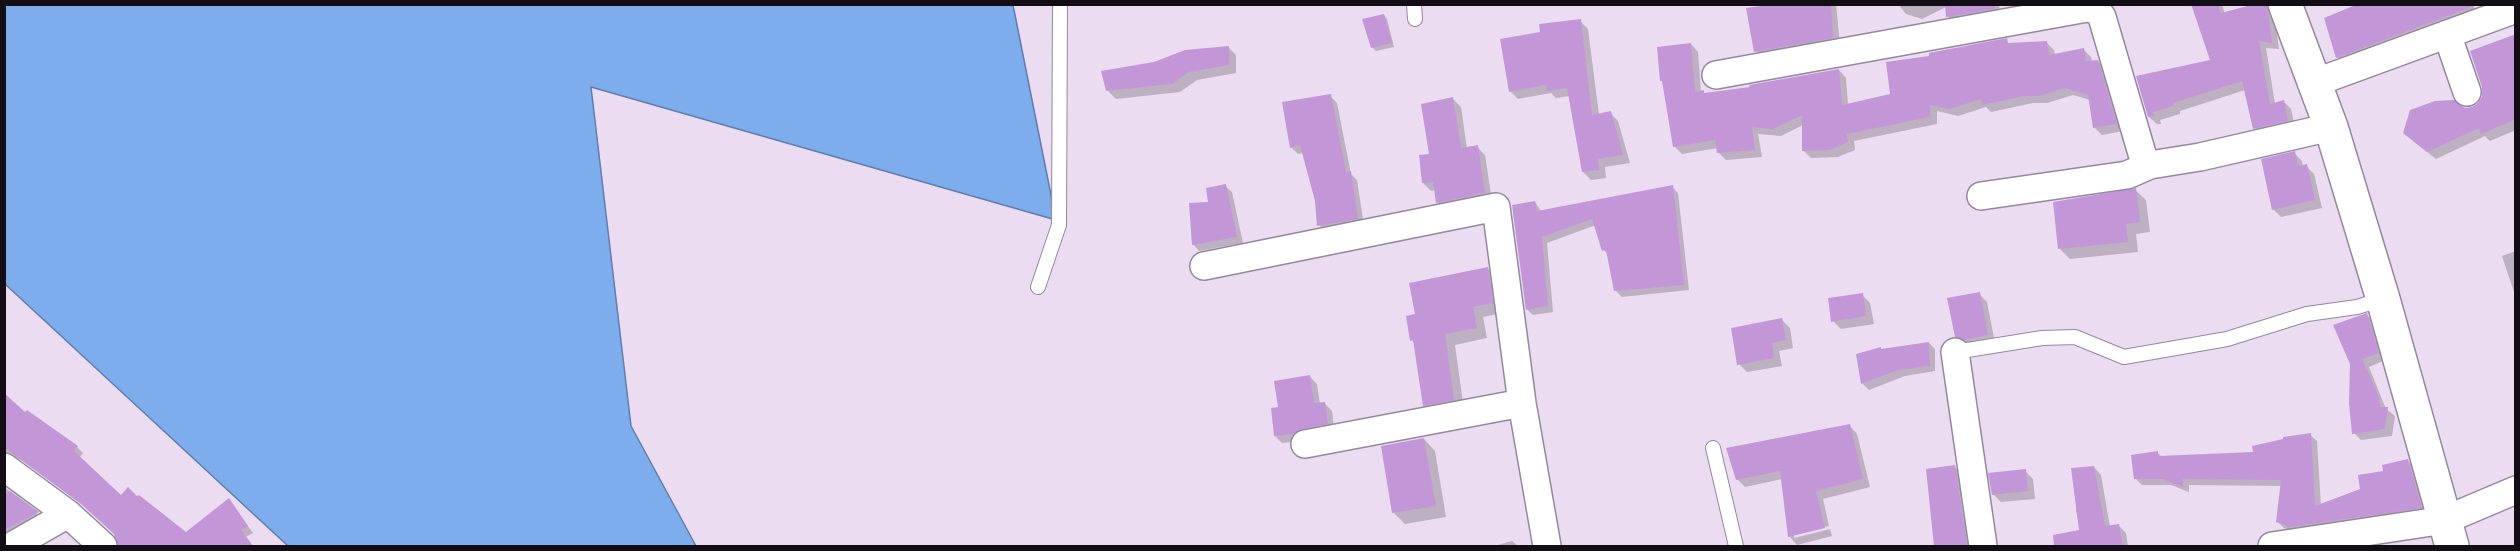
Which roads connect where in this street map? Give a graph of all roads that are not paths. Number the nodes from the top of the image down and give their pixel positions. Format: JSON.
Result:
{"nodes":[{"id":1,"x":1060,"y":4,"type":"edge"},
{"id":2,"x":2285,"y":4,"type":"edge"},
{"id":3,"x":2516,"y":9,"type":"edge"},
{"id":4,"x":2447,"y":34,"type":"junction"},
{"id":5,"x":1716,"y":75,"type":"dead end"},
{"id":6,"x":2314,"y":83,"type":"junction"},
{"id":7,"x":2467,"y":92,"type":"dead end"},
{"id":8,"x":2331,"y":127,"type":"junction"},
{"id":9,"x":2150,"y":165,"type":"junction"},
{"id":10,"x":1981,"y":196,"type":"dead end"},
{"id":11,"x":1204,"y":266,"type":"dead end"},
{"id":12,"x":1038,"y":287,"type":"dead end"},
{"id":13,"x":2383,"y":299,"type":"junction"},
{"id":14,"x":1955,"y":352,"type":"joint"},
{"id":15,"x":1522,"y":403,"type":"junction"},
{"id":16,"x":1305,"y":444,"type":"dead end"},
{"id":17,"x":1713,"y":448,"type":"dead end"},
{"id":18,"x":4,"y":467,"type":"edge"},
{"id":19,"x":2516,"y":490,"type":"edge"},
{"id":20,"x":68,"y":514,"type":"junction"},
{"id":21,"x":2449,"y":533,"type":"edge"},
{"id":22,"x":12,"y":546,"type":"edge"},
{"id":23,"x":104,"y":546,"type":"edge"},
{"id":24,"x":1547,"y":546,"type":"edge"},
{"id":25,"x":1736,"y":546,"type":"edge"},
{"id":26,"x":1983,"y":546,"type":"edge"},
{"id":27,"x":2272,"y":546,"type":"edge"}],
"edges":[{"from":1,"to":12,"type":"lane"},
{"from":2,"to":6,"type":"street"},
{"from":3,"to":4,"type":"street"},
{"from":4,"to":6,"type":"street"},
{"from":4,"to":7,"type":"street"},
{"from":5,"to":9,"type":"street"},
{"from":6,"to":8,"type":"street"},
{"from":8,"to":9,"type":"street"},
{"from":8,"to":13,"type":"street"},
{"from":9,"to":10,"type":"street"},
{"from":11,"to":15,"type":"street"},
{"from":13,"to":14,"type":"lane"},
{"from":13,"to":21,"type":"street"},
{"from":14,"to":26,"type":"street"},
{"from":15,"to":16,"type":"street"},
{"from":15,"to":24,"type":"street"},
{"from":17,"to":25,"type":"lane"},
{"from":18,"to":20,"type":"street"},
{"from":19,"to":21,"type":"street"},
{"from":20,"to":22,"type":"street"},
{"from":20,"to":23,"type":"street"},
{"from":21,"to":27,"type":"street"}]}
